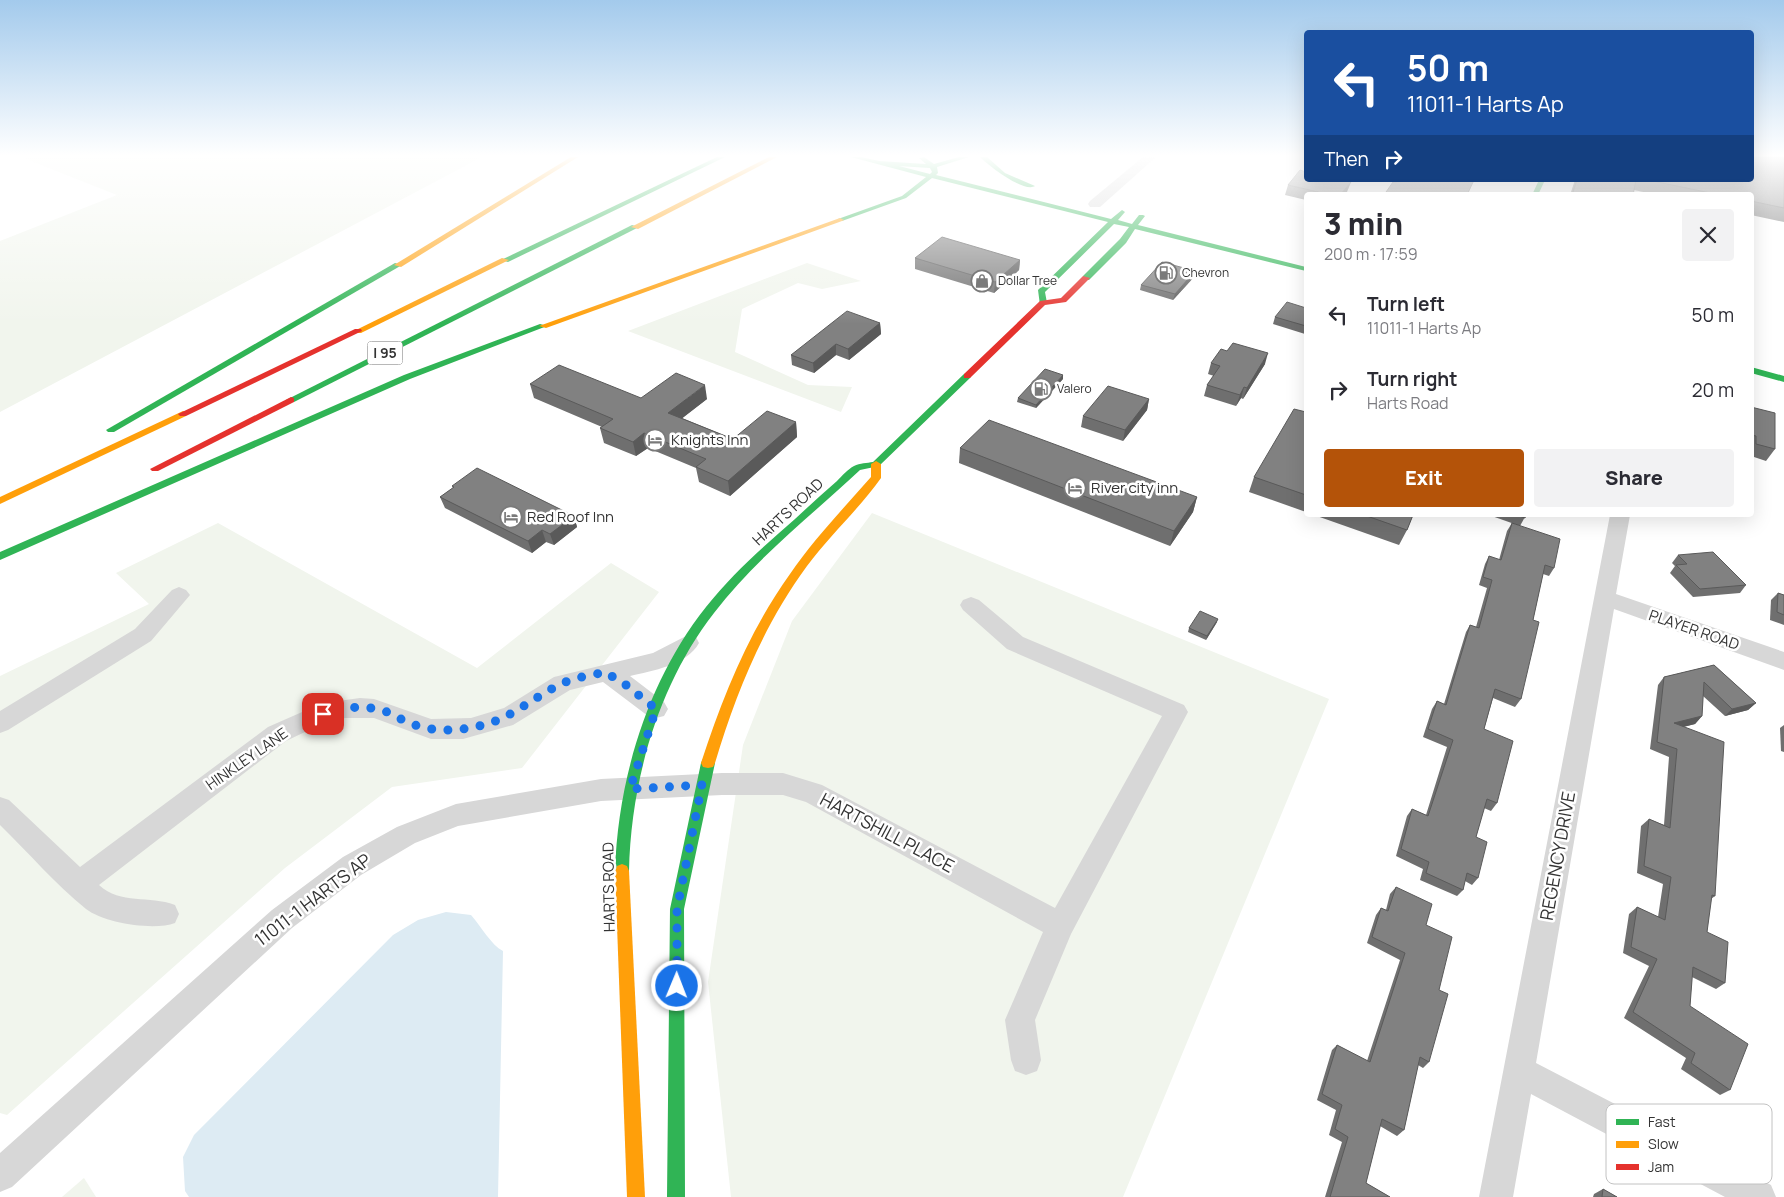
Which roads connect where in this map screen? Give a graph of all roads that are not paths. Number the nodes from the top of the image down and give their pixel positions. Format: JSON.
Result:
{"nodes":[{"id":1,"x":483,"y":213,"type":"edge"},
{"id":2,"x":605,"y":213,"type":"edge"},
{"id":3,"x":663,"y":213,"type":"edge"},
{"id":4,"x":861,"y":213,"type":"edge"},
{"id":5,"x":1087,"y":213,"type":"edge"},
{"id":6,"x":1121,"y":213,"type":"edge"},
{"id":7,"x":1126,"y":213,"type":"edge"},
{"id":8,"x":1141,"y":216,"type":"junction"},
{"id":9,"x":1112,"y":220,"type":"junction"},
{"id":10,"x":1134,"y":226,"type":"junction"},
{"id":11,"x":1304,"y":258,"type":"edge"},
{"id":12,"x":1304,"y":268,"type":"edge"},
{"id":13,"x":1043,"y":303,"type":"junction"},
{"id":14,"x":1754,"y":371,"type":"edge"},
{"id":15,"x":1784,"y":379,"type":"edge"},
{"id":16,"x":98,"y":437,"type":"dead end"},
{"id":17,"x":876,"y":464,"type":"junction"},
{"id":18,"x":41,"y":468,"type":"dead end"},
{"id":19,"x":142,"y":476,"type":"dead end"},
{"id":20,"x":0,"y":491,"type":"edge"},
{"id":21,"x":0,"y":501,"type":"edge"},
{"id":22,"x":71,"y":512,"type":"dead end"},
{"id":23,"x":1620,"y":517,"type":"edge"},
{"id":24,"x":0,"y":548,"type":"edge"},
{"id":25,"x":0,"y":556,"type":"edge"},
{"id":26,"x":179,"y":595,"type":"dead end"},
{"id":27,"x":1604,"y":598,"type":"junction"},
{"id":28,"x":971,"y":605,"type":"dead end"},
{"id":29,"x":688,"y":643,"type":"junction"},
{"id":30,"x":1784,"y":661,"type":"edge"},
{"id":31,"x":605,"y":672,"type":"junction"},
{"id":32,"x":656,"y":709,"type":"junction"},
{"id":33,"x":0,"y":723,"type":"edge"},
{"id":34,"x":702,"y":785,"type":"junction"},
{"id":35,"x":630,"y":789,"type":"junction"},
{"id":36,"x":0,"y":808,"type":"edge"},
{"id":37,"x":80,"y":883,"type":"junction"},
{"id":38,"x":165,"y":914,"type":"dead end"},
{"id":39,"x":1060,"y":926,"type":"junction"},
{"id":40,"x":1026,"y":1060,"type":"dead end"},
{"id":41,"x":1519,"y":1071,"type":"junction"},
{"id":42,"x":1606,"y":1117,"type":"edge"},
{"id":43,"x":0,"y":1176,"type":"edge"},
{"id":44,"x":1734,"y":1184,"type":"edge"},
{"id":45,"x":636,"y":1197,"type":"edge"},
{"id":46,"x":676,"y":1197,"type":"edge"},
{"id":47,"x":1496,"y":1197,"type":"edge"},
{"id":48,"x":1759,"y":1197,"type":"edge"}],
"edges":[{"from":1,"to":16,"type":"main road"},
{"from":2,"to":21,"type":"main road","number":"I 95"},
{"from":3,"to":19,"type":"main road","number":"I 95"},
{"from":4,"to":25,"type":"main road"},
{"from":5,"to":9,"type":"main road"},
{"from":6,"to":9,"type":"main road","name":"HARTS ROAD"},
{"from":7,"to":8,"type":"main road"},
{"from":8,"to":10,"type":"main road","name":"HARTS ROAD"},
{"from":8,"to":11,"type":"main road"},
{"from":9,"to":10,"type":"main road"},
{"from":9,"to":13,"type":"main road","name":"HARTS ROAD"},
{"from":10,"to":12,"type":"main road"},
{"from":10,"to":13,"type":"main road","name":"HARTS ROAD"},
{"from":13,"to":17,"type":"main road","name":"HARTS ROAD"},
{"from":14,"to":15,"type":"main road"},
{"from":17,"to":29,"type":"main road","name":"HARTS ROAD"},
{"from":17,"to":34,"type":"main road","name":"HARTS ROAD"},
{"from":18,"to":20,"type":"main road"},
{"from":22,"to":24,"type":"main road"},
{"from":23,"to":27,"type":"street","name":"REGENCY DRIVE"},
{"from":26,"to":33,"type":"street"},
{"from":27,"to":30,"type":"street","name":"PLAYER ROAD"},
{"from":27,"to":41,"type":"street","name":"REGENCY DRIVE"},
{"from":28,"to":39,"type":"street"},
{"from":29,"to":31,"type":"street","name":"HINKLEY LANE"},
{"from":29,"to":32,"type":"main road","name":"HARTS ROAD"},
{"from":31,"to":32,"type":"street"},
{"from":31,"to":37,"type":"street","name":"HINKLEY LANE"},
{"from":32,"to":35,"type":"main road","name":"HARTS ROAD"},
{"from":34,"to":35,"type":"street","name":"11011-1 HARTS AP"},
{"from":34,"to":39,"type":"street","name":"HARTSHILL PLACE"},
{"from":34,"to":46,"type":"main road","name":"HARTS ROAD"},
{"from":35,"to":43,"type":"street","name":"11011-1 HARTS AP"},
{"from":35,"to":45,"type":"main road","name":"HARTS ROAD"},
{"from":36,"to":37,"type":"street"},
{"from":37,"to":38,"type":"street"},
{"from":39,"to":40,"type":"street"},
{"from":41,"to":42,"type":"street"},
{"from":41,"to":47,"type":"street","name":"REGENCY DRIVE"},
{"from":44,"to":48,"type":"street"}]}
